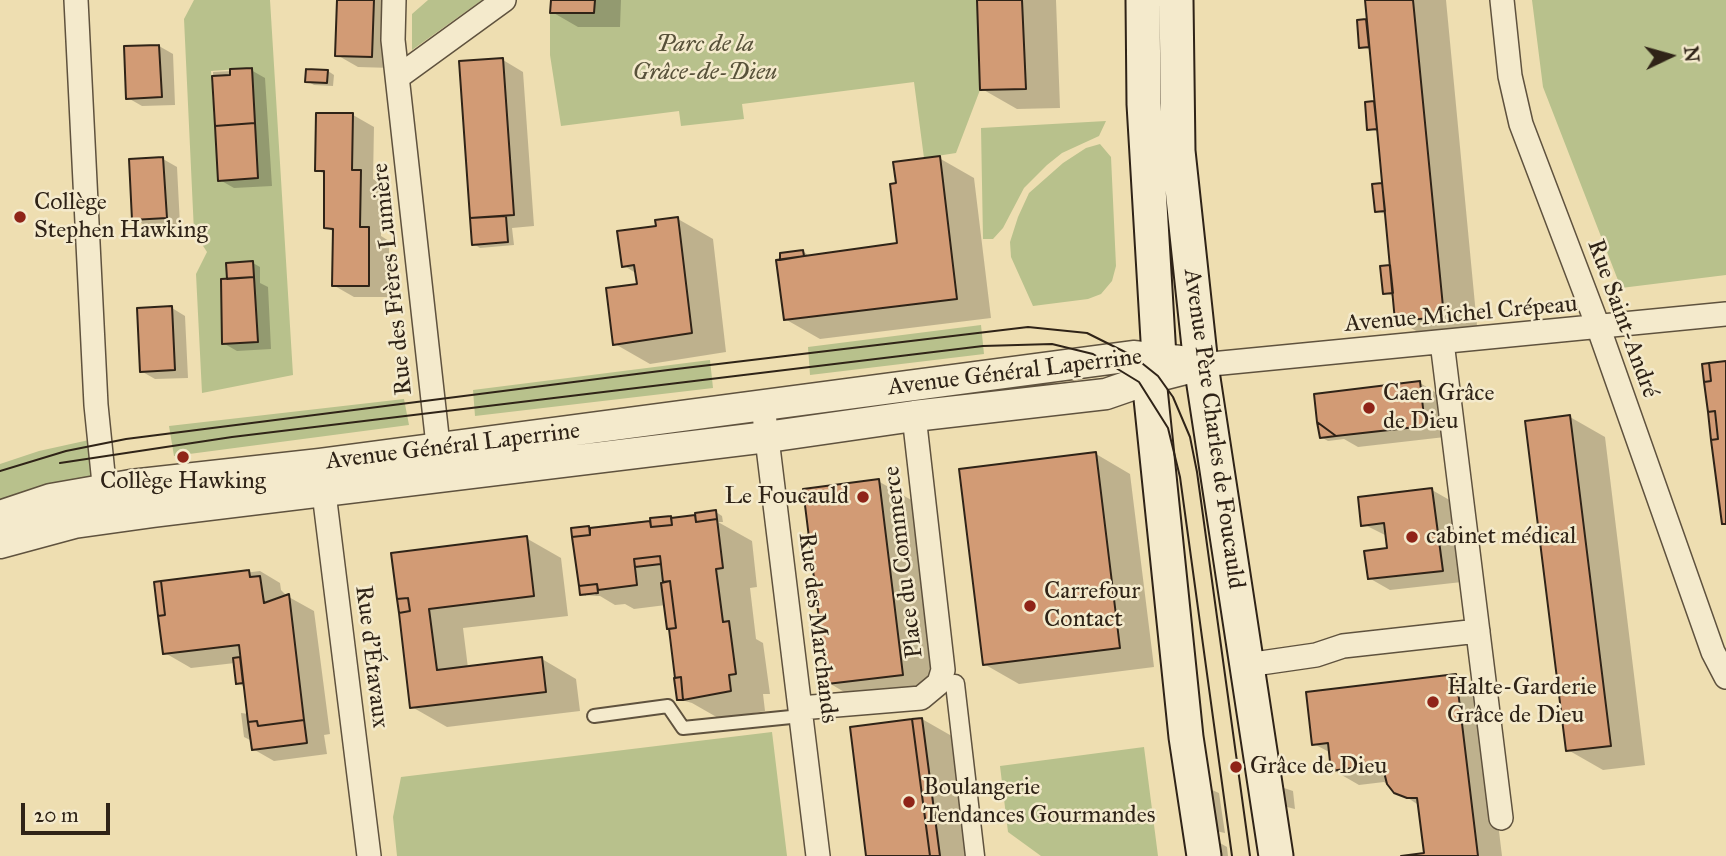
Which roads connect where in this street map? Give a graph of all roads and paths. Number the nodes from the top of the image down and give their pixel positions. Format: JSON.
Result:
{"nodes":[{"id":1,"x":76,"y":0,"type":"edge"},
{"id":2,"x":394,"y":0,"type":"edge"},
{"id":3,"x":504,"y":0,"type":"edge"},
{"id":4,"x":1143,"y":0,"type":"edge"},
{"id":5,"x":1176,"y":0,"type":"edge"},
{"id":6,"x":1502,"y":0,"type":"edge"},
{"id":7,"x":398,"y":77,"type":"junction"},
{"id":8,"x":1726,"y":314,"type":"edge"},
{"id":9,"x":1599,"y":329,"type":"junction"},
{"id":10,"x":1442,"y":342,"type":"junction"},
{"id":11,"x":1201,"y":365,"type":"junction"},
{"id":12,"x":1154,"y":368,"type":"junction"},
{"id":13,"x":763,"y":406,"type":"junction"},
{"id":14,"x":914,"y":416,"type":"junction"},
{"id":15,"x":767,"y":437,"type":"junction"},
{"id":16,"x":440,"y":462,"type":"junction"},
{"id":17,"x":322,"y":477,"type":"junction"},
{"id":18,"x":105,"y":489,"type":"junction"},
{"id":19,"x":0,"y":516,"type":"edge"},
{"id":20,"x":108,"y":519,"type":"junction"},
{"id":21,"x":0,"y":543,"type":"edge"},
{"id":22,"x":1478,"y":631,"type":"junction"},
{"id":23,"x":1247,"y":665,"type":"junction"},
{"id":24,"x":1726,"y":677,"type":"edge"},
{"id":25,"x":955,"y":684,"type":"dead end"},
{"id":26,"x":801,"y":712,"type":"junction"},
{"id":27,"x":594,"y":716,"type":"dead end"},
{"id":28,"x":1501,"y":818,"type":"dead end"},
{"id":29,"x":369,"y":856,"type":"edge"},
{"id":30,"x":818,"y":856,"type":"edge"},
{"id":31,"x":975,"y":856,"type":"edge"},
{"id":32,"x":1204,"y":856,"type":"edge"},
{"id":33,"x":1276,"y":856,"type":"edge"}],
"edges":[{"from":1,"to":18,"type":"street"},
{"from":2,"to":7,"type":"street","name":"Rue des Frères Lumière"},
{"from":3,"to":7,"type":"street"},
{"from":4,"to":12,"type":"main road","name":"Avenue Père Charles de Foucauld"},
{"from":5,"to":11,"type":"main road","name":"Avenue Père Charles de Foucauld"},
{"from":6,"to":9,"type":"street","name":"Rue Saint-André"},
{"from":7,"to":16,"type":"street","name":"Rue des Frères Lumière"},
{"from":8,"to":9,"type":"street","name":"Avenue Michel Crépeau"},
{"from":9,"to":10,"type":"street","name":"Avenue Michel Crépeau"},
{"from":9,"to":24,"type":"street","name":"Rue Saint-André"},
{"from":10,"to":11,"type":"street","name":"Avenue Michel Crépeau"},
{"from":10,"to":22,"type":"street"},
{"from":11,"to":12,"type":"street","name":"Avenue Général Laperrine"},
{"from":11,"to":23,"type":"main road","name":"Avenue Père Charles de Foucauld"},
{"from":12,"to":13,"type":"street","name":"Avenue Général Laperrine"},
{"from":12,"to":14,"type":"street","name":"Avenue Général Laperrine"},
{"from":12,"to":32,"type":"main road","name":"Avenue Père Charles de Foucauld"},
{"from":13,"to":15,"type":"street","name":"Rue des Marchands"},
{"from":13,"to":16,"type":"street","name":"Avenue Général Laperrine"},
{"from":14,"to":15,"type":"street","name":"Avenue Général Laperrine"},
{"from":14,"to":26,"type":"street","name":"Place du Commerce"},
{"from":15,"to":16,"type":"street","name":"Avenue Général Laperrine"},
{"from":15,"to":26,"type":"street","name":"Rue des Marchands"},
{"from":16,"to":17,"type":"street","name":"Avenue Général Laperrine"},
{"from":17,"to":18,"type":"street","name":"Avenue Général Laperrine"},
{"from":17,"to":20,"type":"street","name":"Avenue Général Laperrine"},
{"from":17,"to":29,"type":"street","name":"Rue d'Étavaux"},
{"from":18,"to":19,"type":"street","name":"Avenue Général Laperrine"},
{"from":18,"to":20,"type":"street"},
{"from":20,"to":21,"type":"street","name":"Avenue Général Laperrine"},
{"from":22,"to":23,"type":"street"},
{"from":22,"to":28,"type":"street"},
{"from":23,"to":33,"type":"main road","name":"Avenue Père Charles de Foucauld"},
{"from":25,"to":31,"type":"street"},
{"from":26,"to":27,"type":"lane"},
{"from":26,"to":30,"type":"street","name":"Rue des Marchands"}]}
